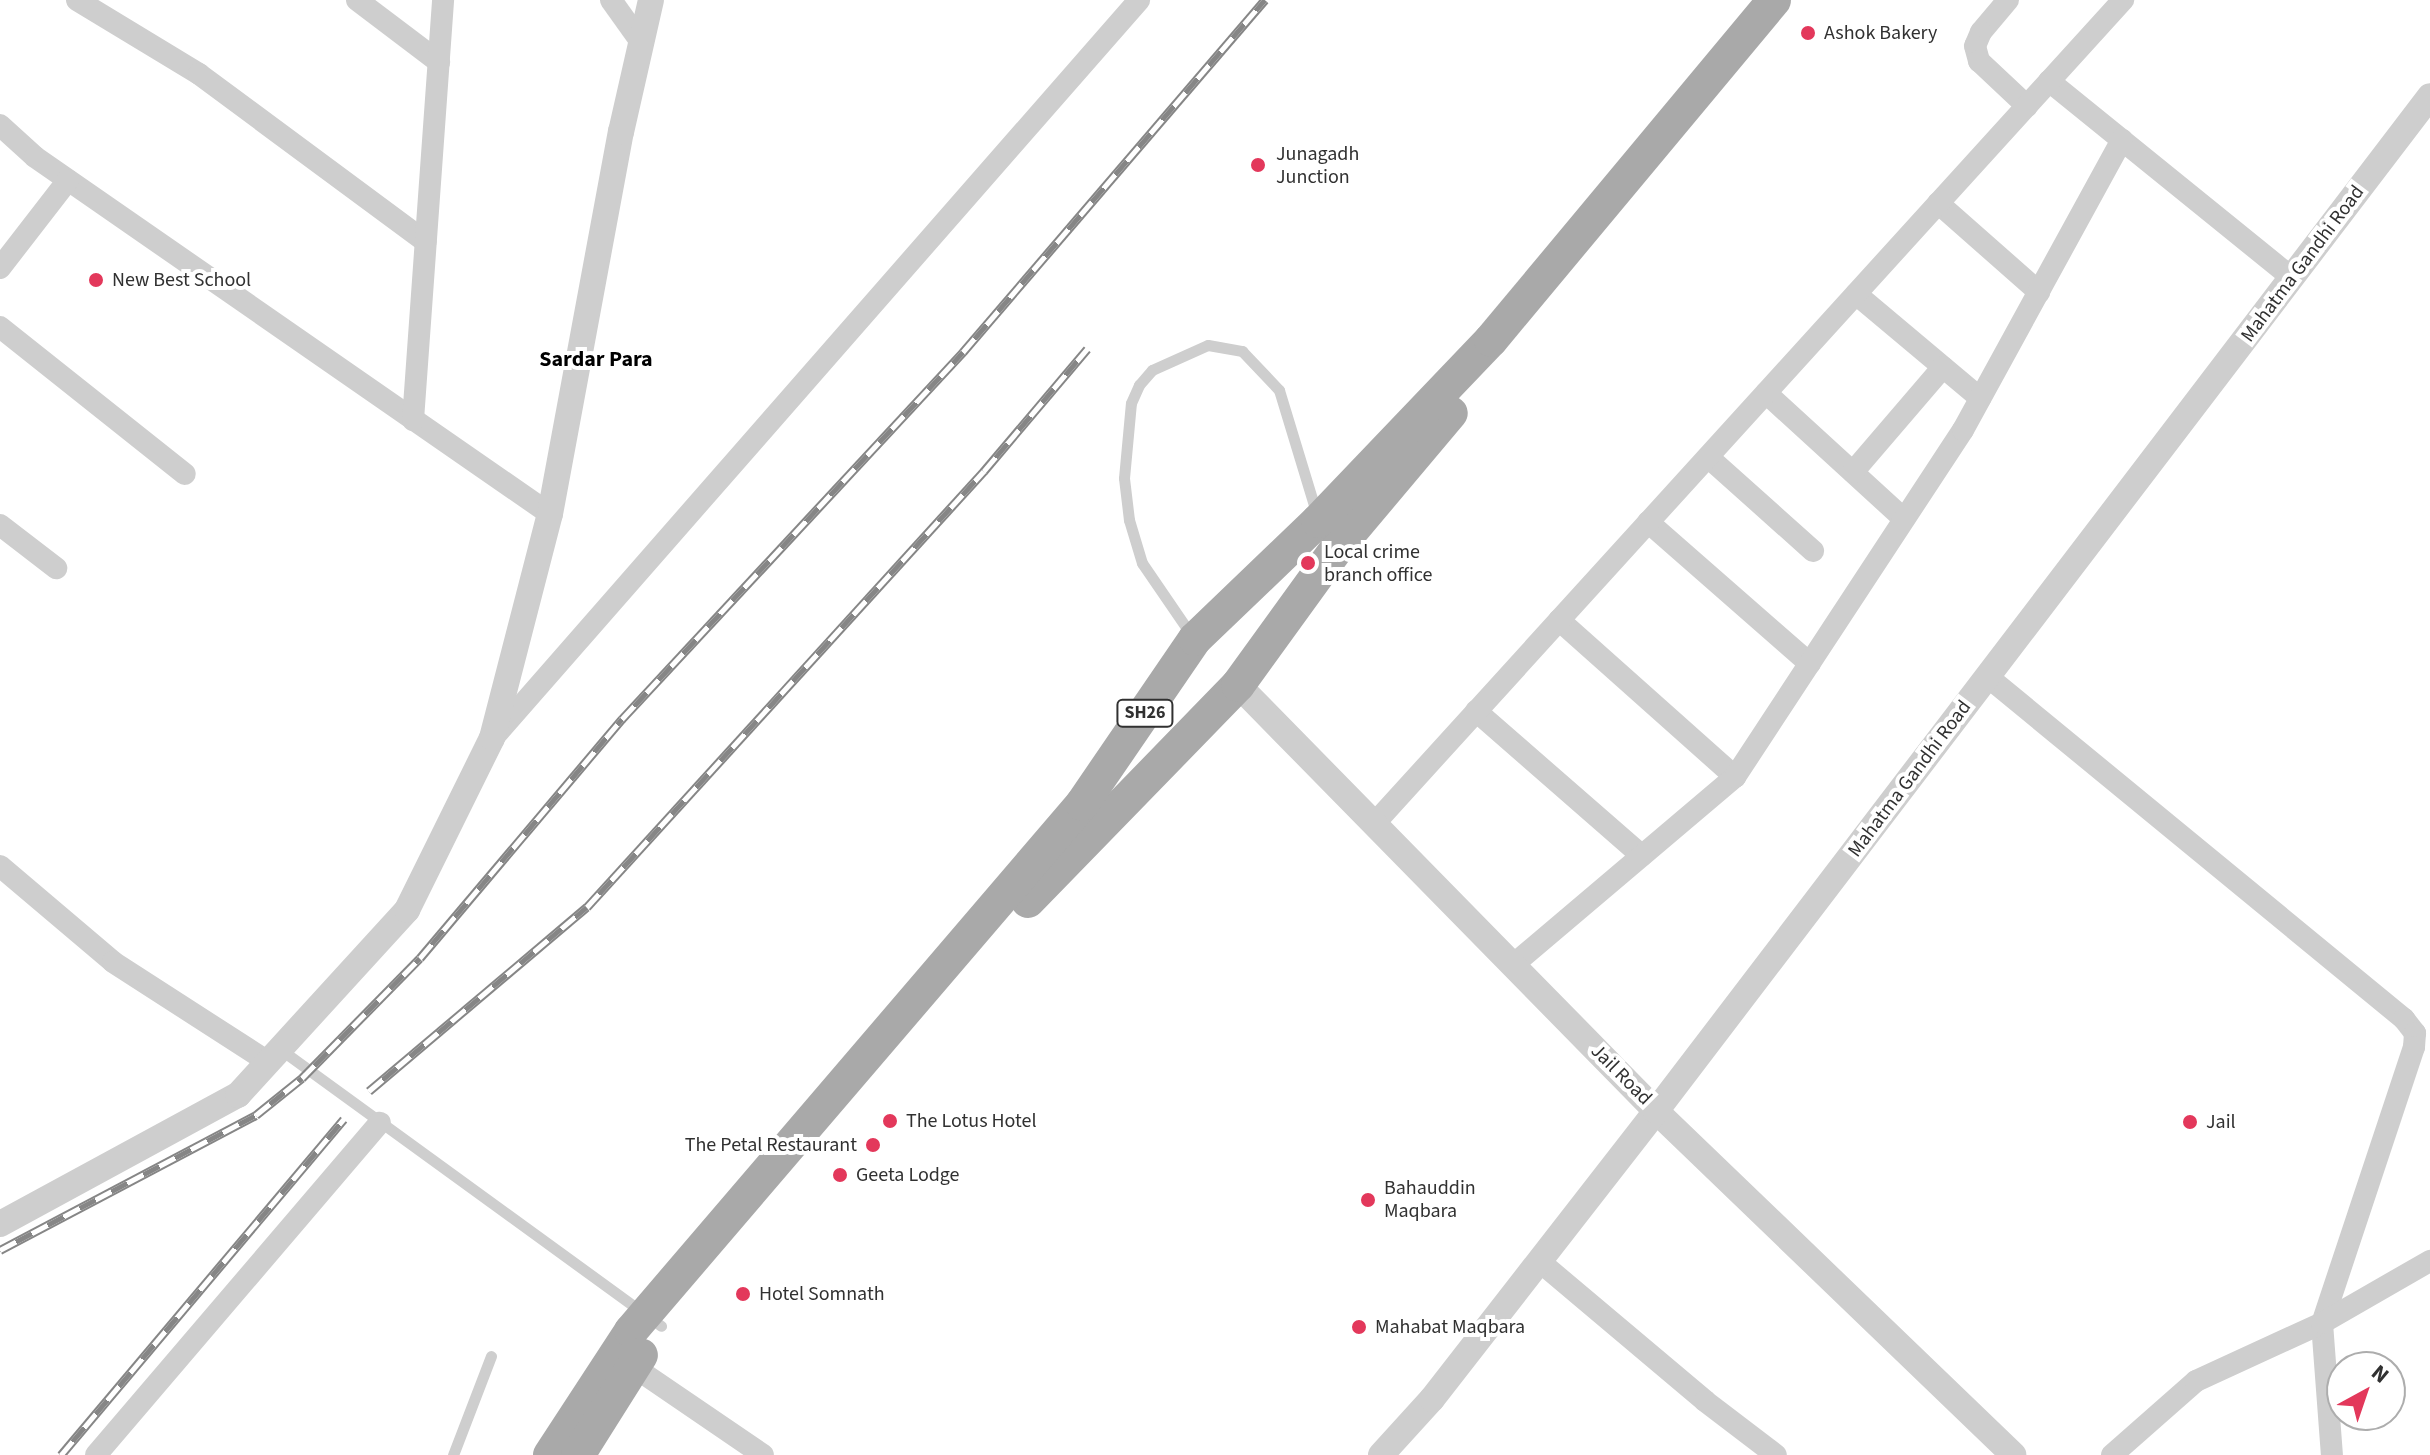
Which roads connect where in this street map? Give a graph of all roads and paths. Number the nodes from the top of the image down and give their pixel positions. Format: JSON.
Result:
{"nodes":[{"id":1,"x":77,"y":0,"type":"edge"},
{"id":2,"x":357,"y":0,"type":"edge"},
{"id":3,"x":443,"y":0,"type":"edge"},
{"id":4,"x":611,"y":0,"type":"edge"},
{"id":5,"x":651,"y":0,"type":"edge"},
{"id":6,"x":1139,"y":0,"type":"edge"},
{"id":7,"x":1774,"y":0,"type":"edge"},
{"id":8,"x":1800,"y":0,"type":"edge"},
{"id":9,"x":2008,"y":0,"type":"edge"},
{"id":10,"x":2123,"y":0,"type":"edge"},
{"id":11,"x":641,"y":42,"type":"junction"},
{"id":12,"x":439,"y":62,"type":"junction"},
{"id":13,"x":2049,"y":81,"type":"junction"},
{"id":14,"x":2430,"y":96,"type":"edge"},
{"id":15,"x":2027,"y":106,"type":"junction"},
{"id":16,"x":0,"y":125,"type":"edge"},
{"id":17,"x":2122,"y":140,"type":"junction"},
{"id":18,"x":68,"y":180,"type":"junction"},
{"id":19,"x":1938,"y":203,"type":"junction"},
{"id":20,"x":426,"y":242,"type":"junction"},
{"id":21,"x":0,"y":268,"type":"edge"},
{"id":22,"x":2292,"y":278,"type":"junction"},
{"id":23,"x":2039,"y":292,"type":"junction"},
{"id":24,"x":1856,"y":294,"type":"junction"},
{"id":25,"x":0,"y":327,"type":"edge"},
{"id":26,"x":1943,"y":367,"type":"junction"},
{"id":27,"x":1766,"y":393,"type":"junction"},
{"id":28,"x":1980,"y":398,"type":"junction"},
{"id":29,"x":413,"y":420,"type":"junction"},
{"id":30,"x":1708,"y":457,"type":"junction"},
{"id":31,"x":1853,"y":472,"type":"junction"},
{"id":32,"x":185,"y":474,"type":"dead end"},
{"id":33,"x":550,"y":514,"type":"junction"},
{"id":34,"x":1902,"y":517,"type":"junction"},
{"id":35,"x":1318,"y":521,"type":"junction"},
{"id":36,"x":1648,"y":522,"type":"junction"},
{"id":37,"x":0,"y":525,"type":"edge"},
{"id":38,"x":1813,"y":551,"type":"dead end"},
{"id":39,"x":56,"y":568,"type":"dead end"},
{"id":40,"x":1230,"y":606,"type":"junction"},
{"id":41,"x":1559,"y":620,"type":"junction"},
{"id":42,"x":1195,"y":639,"type":"junction"},
{"id":43,"x":1272,"y":641,"type":"junction"},
{"id":44,"x":1810,"y":664,"type":"junction"},
{"id":45,"x":1988,"y":677,"type":"junction"},
{"id":46,"x":1238,"y":685,"type":"junction"},
{"id":47,"x":1476,"y":711,"type":"junction"},
{"id":48,"x":1138,"y":722,"type":"junction"},
{"id":49,"x":492,"y":738,"type":"junction"},
{"id":50,"x":1172,"y":751,"type":"junction"},
{"id":51,"x":1735,"y":777,"type":"junction"},
{"id":52,"x":1374,"y":824,"type":"junction"},
{"id":53,"x":1642,"y":856,"type":"junction"},
{"id":54,"x":0,"y":866,"type":"edge"},
{"id":55,"x":1513,"y":965,"type":"junction"},
{"id":56,"x":274,"y":1056,"type":"junction"},
{"id":57,"x":1656,"y":1111,"type":"junction"},
{"id":58,"x":380,"y":1123,"type":"junction"},
{"id":59,"x":0,"y":1224,"type":"edge"},
{"id":60,"x":1539,"y":1261,"type":"junction"},
{"id":61,"x":2430,"y":1261,"type":"edge"},
{"id":62,"x":654,"y":1320,"type":"junction"},
{"id":63,"x":2322,"y":1323,"type":"junction"},
{"id":64,"x":491,"y":1356,"type":"dead end"},
{"id":65,"x":634,"y":1367,"type":"junction"},
{"id":66,"x":2002,"y":1451,"type":"edge"},
{"id":67,"x":96,"y":1455,"type":"edge"},
{"id":68,"x":453,"y":1455,"type":"edge"},
{"id":69,"x":550,"y":1455,"type":"edge"},
{"id":70,"x":578,"y":1455,"type":"edge"},
{"id":71,"x":763,"y":1455,"type":"edge"},
{"id":72,"x":1381,"y":1455,"type":"edge"},
{"id":73,"x":1776,"y":1455,"type":"edge"},
{"id":74,"x":2112,"y":1455,"type":"edge"},
{"id":75,"x":2332,"y":1455,"type":"edge"}],
"edges":[{"from":1,"to":20,"type":"street"},
{"from":2,"to":12,"type":"street"},
{"from":3,"to":12,"type":"street"},
{"from":4,"to":11,"type":"street"},
{"from":5,"to":11,"type":"street"},
{"from":6,"to":49,"type":"street"},
{"from":7,"to":35,"type":"main road","number":"SH26"},
{"from":8,"to":43,"type":"main road","number":"SH26"},
{"from":9,"to":15,"type":"street"},
{"from":10,"to":13,"type":"street"},
{"from":11,"to":33,"type":"street"},
{"from":12,"to":20,"type":"street"},
{"from":13,"to":15,"type":"street"},
{"from":13,"to":17,"type":"street"},
{"from":14,"to":22,"type":"street","name":"Mahatma Gandhi Road"},
{"from":15,"to":19,"type":"street"},
{"from":16,"to":18,"type":"street"},
{"from":17,"to":22,"type":"street"},
{"from":17,"to":23,"type":"street"},
{"from":18,"to":21,"type":"street"},
{"from":18,"to":29,"type":"street"},
{"from":19,"to":23,"type":"street"},
{"from":19,"to":24,"type":"street"},
{"from":20,"to":29,"type":"street"},
{"from":22,"to":45,"type":"street","name":"Mahatma Gandhi Road"},
{"from":23,"to":28,"type":"street"},
{"from":24,"to":26,"type":"street"},
{"from":24,"to":27,"type":"street"},
{"from":25,"to":32,"type":"street"},
{"from":26,"to":28,"type":"street"},
{"from":26,"to":31,"type":"street"},
{"from":27,"to":30,"type":"street"},
{"from":27,"to":31,"type":"street"},
{"from":28,"to":34,"type":"street"},
{"from":29,"to":33,"type":"street"},
{"from":30,"to":36,"type":"street"},
{"from":30,"to":38,"type":"street"},
{"from":31,"to":34,"type":"street"},
{"from":33,"to":49,"type":"street"},
{"from":34,"to":44,"type":"street"},
{"from":35,"to":40,"type":"main road","number":"SH26"},
{"from":35,"to":42,"type":"lane"},
{"from":36,"to":41,"type":"street"},
{"from":36,"to":44,"type":"street"},
{"from":37,"to":39,"type":"street"},
{"from":40,"to":42,"type":"main road","number":"SH26"},
{"from":40,"to":43,"type":"main road"},
{"from":41,"to":47,"type":"street"},
{"from":41,"to":51,"type":"street"},
{"from":42,"to":48,"type":"main road","number":"SH26"},
{"from":43,"to":46,"type":"main road","number":"SH26"},
{"from":44,"to":51,"type":"street"},
{"from":45,"to":57,"type":"street","name":"Mahatma Gandhi Road"},
{"from":45,"to":63,"type":"street"},
{"from":46,"to":50,"type":"main road","number":"SH26"},
{"from":46,"to":52,"type":"street","name":"Jail Road"},
{"from":47,"to":52,"type":"street"},
{"from":47,"to":53,"type":"street"},
{"from":48,"to":50,"type":"main road"},
{"from":48,"to":62,"type":"main road","number":"SH26"},
{"from":49,"to":56,"type":"street"},
{"from":50,"to":62,"type":"main road","number":"SH26"},
{"from":51,"to":53,"type":"street"},
{"from":52,"to":55,"type":"street","name":"Jail Road"},
{"from":53,"to":55,"type":"street"},
{"from":54,"to":56,"type":"street"},
{"from":55,"to":57,"type":"street","name":"Jail Road"},
{"from":56,"to":58,"type":"lane"},
{"from":56,"to":59,"type":"street"},
{"from":57,"to":60,"type":"street","name":"Mahatma Gandhi Road"},
{"from":57,"to":66,"type":"street","name":"Jail Road"},
{"from":58,"to":62,"type":"lane"},
{"from":58,"to":67,"type":"street"},
{"from":60,"to":72,"type":"street","name":"Mahatma Gandhi Road"},
{"from":60,"to":73,"type":"street"},
{"from":61,"to":63,"type":"street"},
{"from":62,"to":65,"type":"main road","number":"SH26"},
{"from":62,"to":69,"type":"main road","number":"SH26"},
{"from":63,"to":74,"type":"street"},
{"from":63,"to":75,"type":"street"},
{"from":64,"to":68,"type":"lane"},
{"from":65,"to":70,"type":"main road","number":"SH26"},
{"from":65,"to":71,"type":"street"}]}
